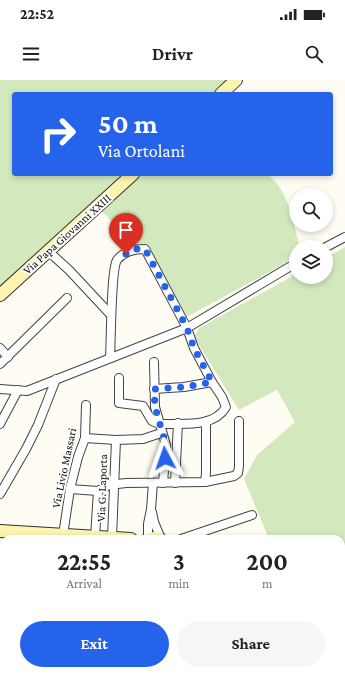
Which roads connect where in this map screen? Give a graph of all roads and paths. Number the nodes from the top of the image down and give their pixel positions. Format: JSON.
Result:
{"nodes":[{"id":1,"x":236,"y":80,"type":"edge"},
{"id":2,"x":223,"y":92,"type":"edge"},
{"id":3,"x":131,"y":176,"type":"edge"},
{"id":4,"x":345,"y":237,"type":"edge"},
{"id":5,"x":333,"y":243,"type":"edge"},
{"id":6,"x":48,"y":251,"type":"junction"},
{"id":7,"x":289,"y":268,"type":"edge"},
{"id":8,"x":0,"y":295,"type":"edge"},
{"id":9,"x":67,"y":298,"type":"dead end"},
{"id":10,"x":111,"y":315,"type":"junction"},
{"id":11,"x":187,"y":328,"type":"junction"},
{"id":12,"x":0,"y":348,"type":"edge"},
{"id":13,"x":8,"y":357,"type":"junction"},
{"id":14,"x":110,"y":358,"type":"junction"},
{"id":15,"x":154,"y":362,"type":"dead end"},
{"id":16,"x":0,"y":364,"type":"edge"},
{"id":17,"x":119,"y":378,"type":"dead end"},
{"id":18,"x":56,"y":379,"type":"junction"},
{"id":19,"x":212,"y":382,"type":"junction"},
{"id":20,"x":0,"y":389,"type":"edge"},
{"id":21,"x":154,"y":389,"type":"junction"},
{"id":22,"x":18,"y":390,"type":"junction"},
{"id":23,"x":86,"y":405,"type":"dead end"},
{"id":24,"x":240,"y":421,"type":"dead end"},
{"id":25,"x":206,"y":422,"type":"junction"},
{"id":26,"x":0,"y":424,"type":"edge"},
{"id":27,"x":178,"y":424,"type":"junction"},
{"id":28,"x":160,"y":428,"type":"junction"},
{"id":29,"x":85,"y":438,"type":"junction"},
{"id":30,"x":116,"y":440,"type":"junction"},
{"id":31,"x":205,"y":482,"type":"junction"},
{"id":32,"x":153,"y":483,"type":"junction"},
{"id":33,"x":163,"y":483,"type":"junction"},
{"id":34,"x":175,"y":483,"type":"junction"},
{"id":35,"x":115,"y":484,"type":"junction"},
{"id":36,"x":70,"y":489,"type":"junction"},
{"id":37,"x":98,"y":491,"type":"junction"},
{"id":38,"x":0,"y":494,"type":"edge"},
{"id":39,"x":151,"y":509,"type":"junction"},
{"id":40,"x":252,"y":515,"type":"dead end"},
{"id":41,"x":0,"y":531,"type":"edge"},
{"id":42,"x":63,"y":535,"type":"joint"},
{"id":43,"x":95,"y":535,"type":"edge"},
{"id":44,"x":112,"y":535,"type":"edge"},
{"id":45,"x":149,"y":535,"type":"edge"},
{"id":46,"x":159,"y":535,"type":"edge"},
{"id":47,"x":193,"y":535,"type":"edge"}],
"edges":[{"from":1,"to":2,"type":"main road"},
{"from":3,"to":6,"type":"main road","name":"Via Papa Giovanni XXIII"},
{"from":4,"to":5,"type":"street"},
{"from":6,"to":8,"type":"main road","name":"Via Papa Giovanni XXIII"},
{"from":6,"to":10,"type":"street"},
{"from":7,"to":11,"type":"street"},
{"from":9,"to":13,"type":"street"},
{"from":10,"to":11,"type":"street"},
{"from":10,"to":14,"type":"street"},
{"from":11,"to":14,"type":"street"},
{"from":11,"to":19,"type":"street"},
{"from":12,"to":13,"type":"street"},
{"from":13,"to":16,"type":"street"},
{"from":14,"to":18,"type":"street"},
{"from":15,"to":21,"type":"street"},
{"from":17,"to":28,"type":"street"},
{"from":18,"to":22,"type":"street"},
{"from":18,"to":38,"type":"street"},
{"from":19,"to":21,"type":"street"},
{"from":19,"to":25,"type":"street"},
{"from":20,"to":22,"type":"street"},
{"from":21,"to":28,"type":"street"},
{"from":22,"to":26,"type":"street"},
{"from":23,"to":29,"type":"street","name":"Via Livio Massari"},
{"from":24,"to":31,"type":"street"},
{"from":25,"to":27,"type":"street"},
{"from":25,"to":31,"type":"street"},
{"from":27,"to":28,"type":"street"},
{"from":27,"to":34,"type":"street"},
{"from":28,"to":30,"type":"street"},
{"from":28,"to":33,"type":"street"},
{"from":29,"to":30,"type":"street"},
{"from":29,"to":36,"type":"street","name":"Via Livio Massari"},
{"from":30,"to":35,"type":"street","name":"Via G. Laporta"},
{"from":31,"to":34,"type":"street"},
{"from":32,"to":33,"type":"street"},
{"from":32,"to":35,"type":"street"},
{"from":32,"to":39,"type":"street"},
{"from":33,"to":34,"type":"street"},
{"from":35,"to":37,"type":"street"},
{"from":35,"to":44,"type":"street","name":"Via G. Laporta"},
{"from":36,"to":37,"type":"street"},
{"from":36,"to":42,"type":"street","name":"Via Livio Massari"},
{"from":37,"to":43,"type":"street"},
{"from":39,"to":45,"type":"street"},
{"from":39,"to":46,"type":"street"},
{"from":40,"to":47,"type":"street"},
{"from":41,"to":42,"type":"main road"}]}
